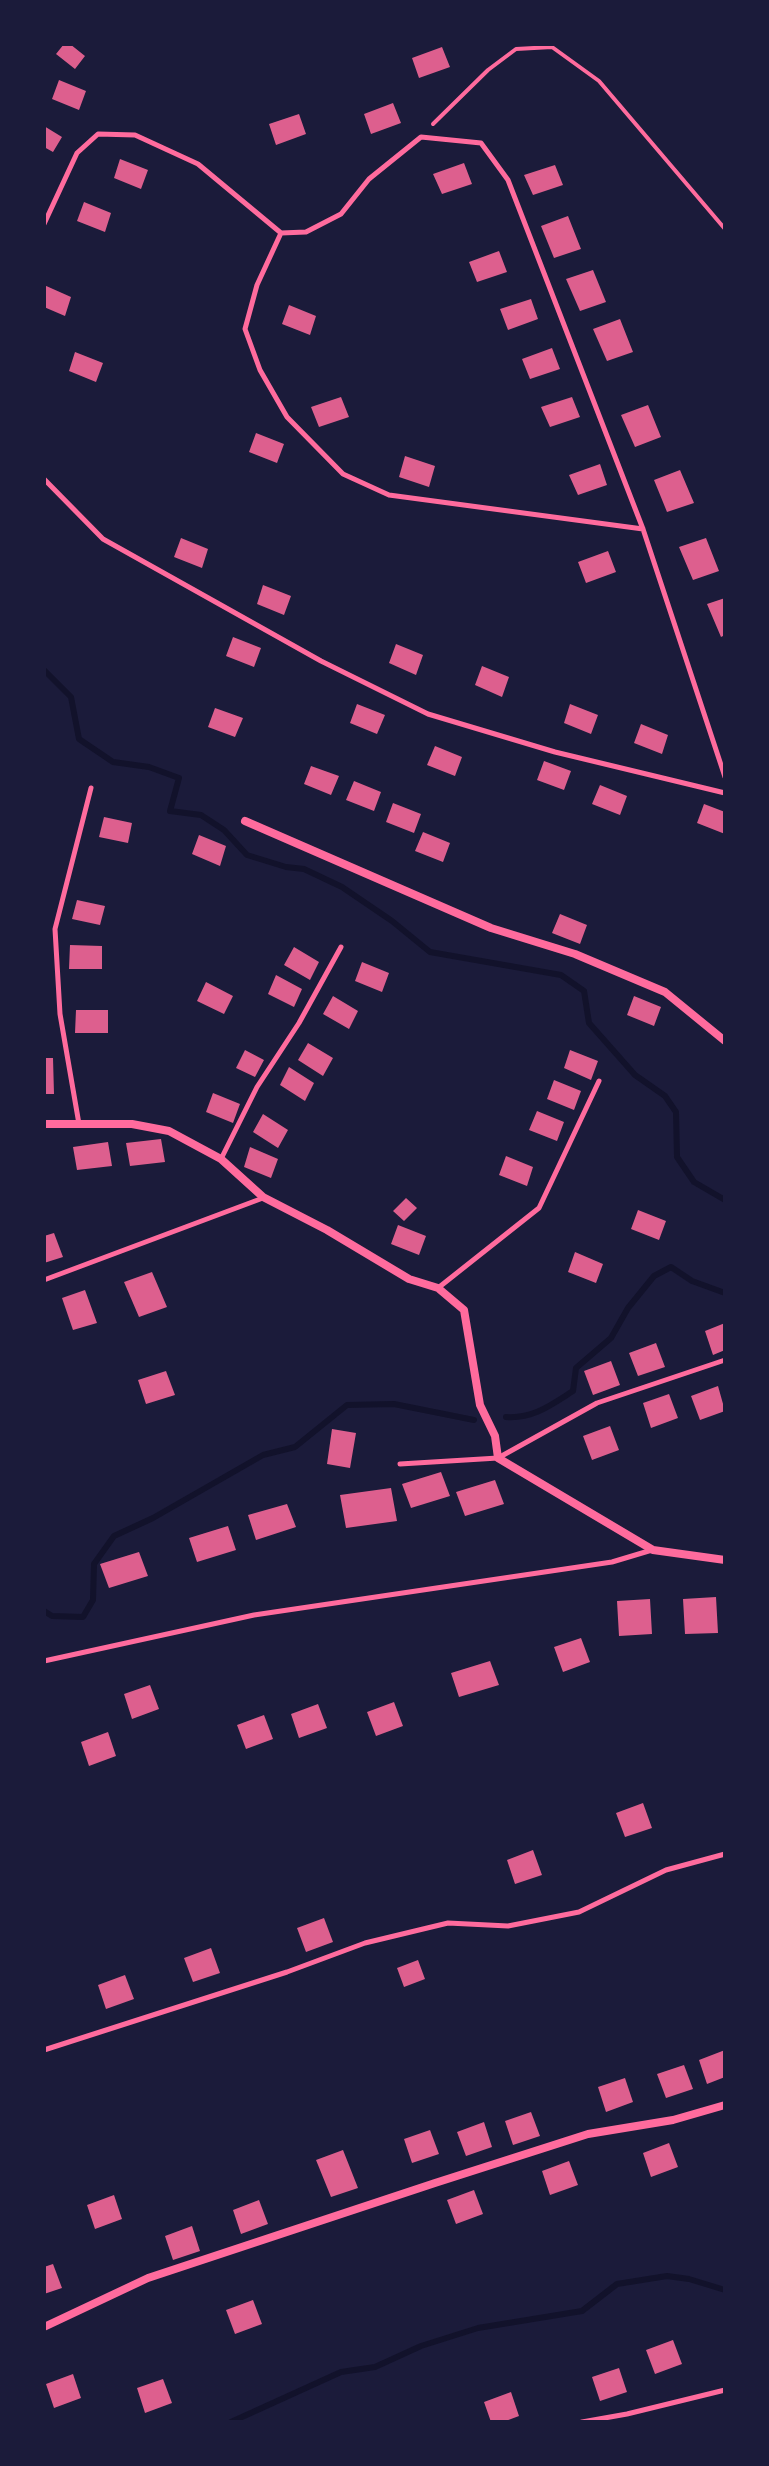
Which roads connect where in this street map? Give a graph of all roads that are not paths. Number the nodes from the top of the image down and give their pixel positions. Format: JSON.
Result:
{"nodes":[{"id":1,"x":44,"y":224,"type":"edge"},
{"id":2,"x":281,"y":233,"type":"junction"},
{"id":3,"x":44,"y":479,"type":"edge"},
{"id":4,"x":643,"y":529,"type":"junction"},
{"id":5,"x":725,"y":777,"type":"edge"},
{"id":6,"x":91,"y":788,"type":"dead end"},
{"id":7,"x":725,"y":793,"type":"edge"},
{"id":8,"x":245,"y":821,"type":"dead end"},
{"id":9,"x":341,"y":947,"type":"dead end"},
{"id":10,"x":725,"y":1041,"type":"edge"},
{"id":11,"x":599,"y":1081,"type":"dead end"},
{"id":12,"x":44,"y":1124,"type":"edge"},
{"id":13,"x":79,"y":1124,"type":"junction"},
{"id":14,"x":221,"y":1159,"type":"junction"},
{"id":15,"x":263,"y":1197,"type":"junction"},
{"id":16,"x":44,"y":1280,"type":"edge"},
{"id":17,"x":438,"y":1288,"type":"junction"},
{"id":18,"x":725,"y":1360,"type":"edge"},
{"id":19,"x":498,"y":1458,"type":"junction"},
{"id":20,"x":400,"y":1464,"type":"dead end"},
{"id":21,"x":653,"y":1550,"type":"junction"},
{"id":22,"x":725,"y":1560,"type":"edge"},
{"id":23,"x":44,"y":1661,"type":"edge"},
{"id":24,"x":725,"y":1854,"type":"edge"},
{"id":25,"x":44,"y":2050,"type":"edge"},
{"id":26,"x":725,"y":2105,"type":"edge"},
{"id":27,"x":44,"y":2327,"type":"edge"},
{"id":28,"x":725,"y":2390,"type":"edge"},
{"id":29,"x":627,"y":2414,"type":"junction"},
{"id":30,"x":582,"y":2422,"type":"edge"},
{"id":31,"x":633,"y":2422,"type":"edge"}],
"edges":[{"from":1,"to":2,"type":"lane"},
{"from":2,"to":4,"type":"lane"},
{"from":2,"to":4,"type":"lane"},
{"from":3,"to":7,"type":"lane"},
{"from":4,"to":5,"type":"lane"},
{"from":6,"to":13,"type":"lane"},
{"from":8,"to":10,"type":"street"},
{"from":9,"to":14,"type":"lane"},
{"from":11,"to":17,"type":"lane"},
{"from":12,"to":13,"type":"street"},
{"from":13,"to":14,"type":"street"},
{"from":14,"to":15,"type":"street"},
{"from":15,"to":16,"type":"lane"},
{"from":15,"to":17,"type":"street"},
{"from":17,"to":19,"type":"street"},
{"from":18,"to":19,"type":"lane"},
{"from":19,"to":20,"type":"lane"},
{"from":19,"to":21,"type":"street"},
{"from":21,"to":22,"type":"street"},
{"from":21,"to":23,"type":"lane"},
{"from":24,"to":25,"type":"lane"},
{"from":26,"to":27,"type":"street"},
{"from":28,"to":29,"type":"lane"},
{"from":29,"to":30,"type":"lane"},
{"from":29,"to":31,"type":"lane"}]}
